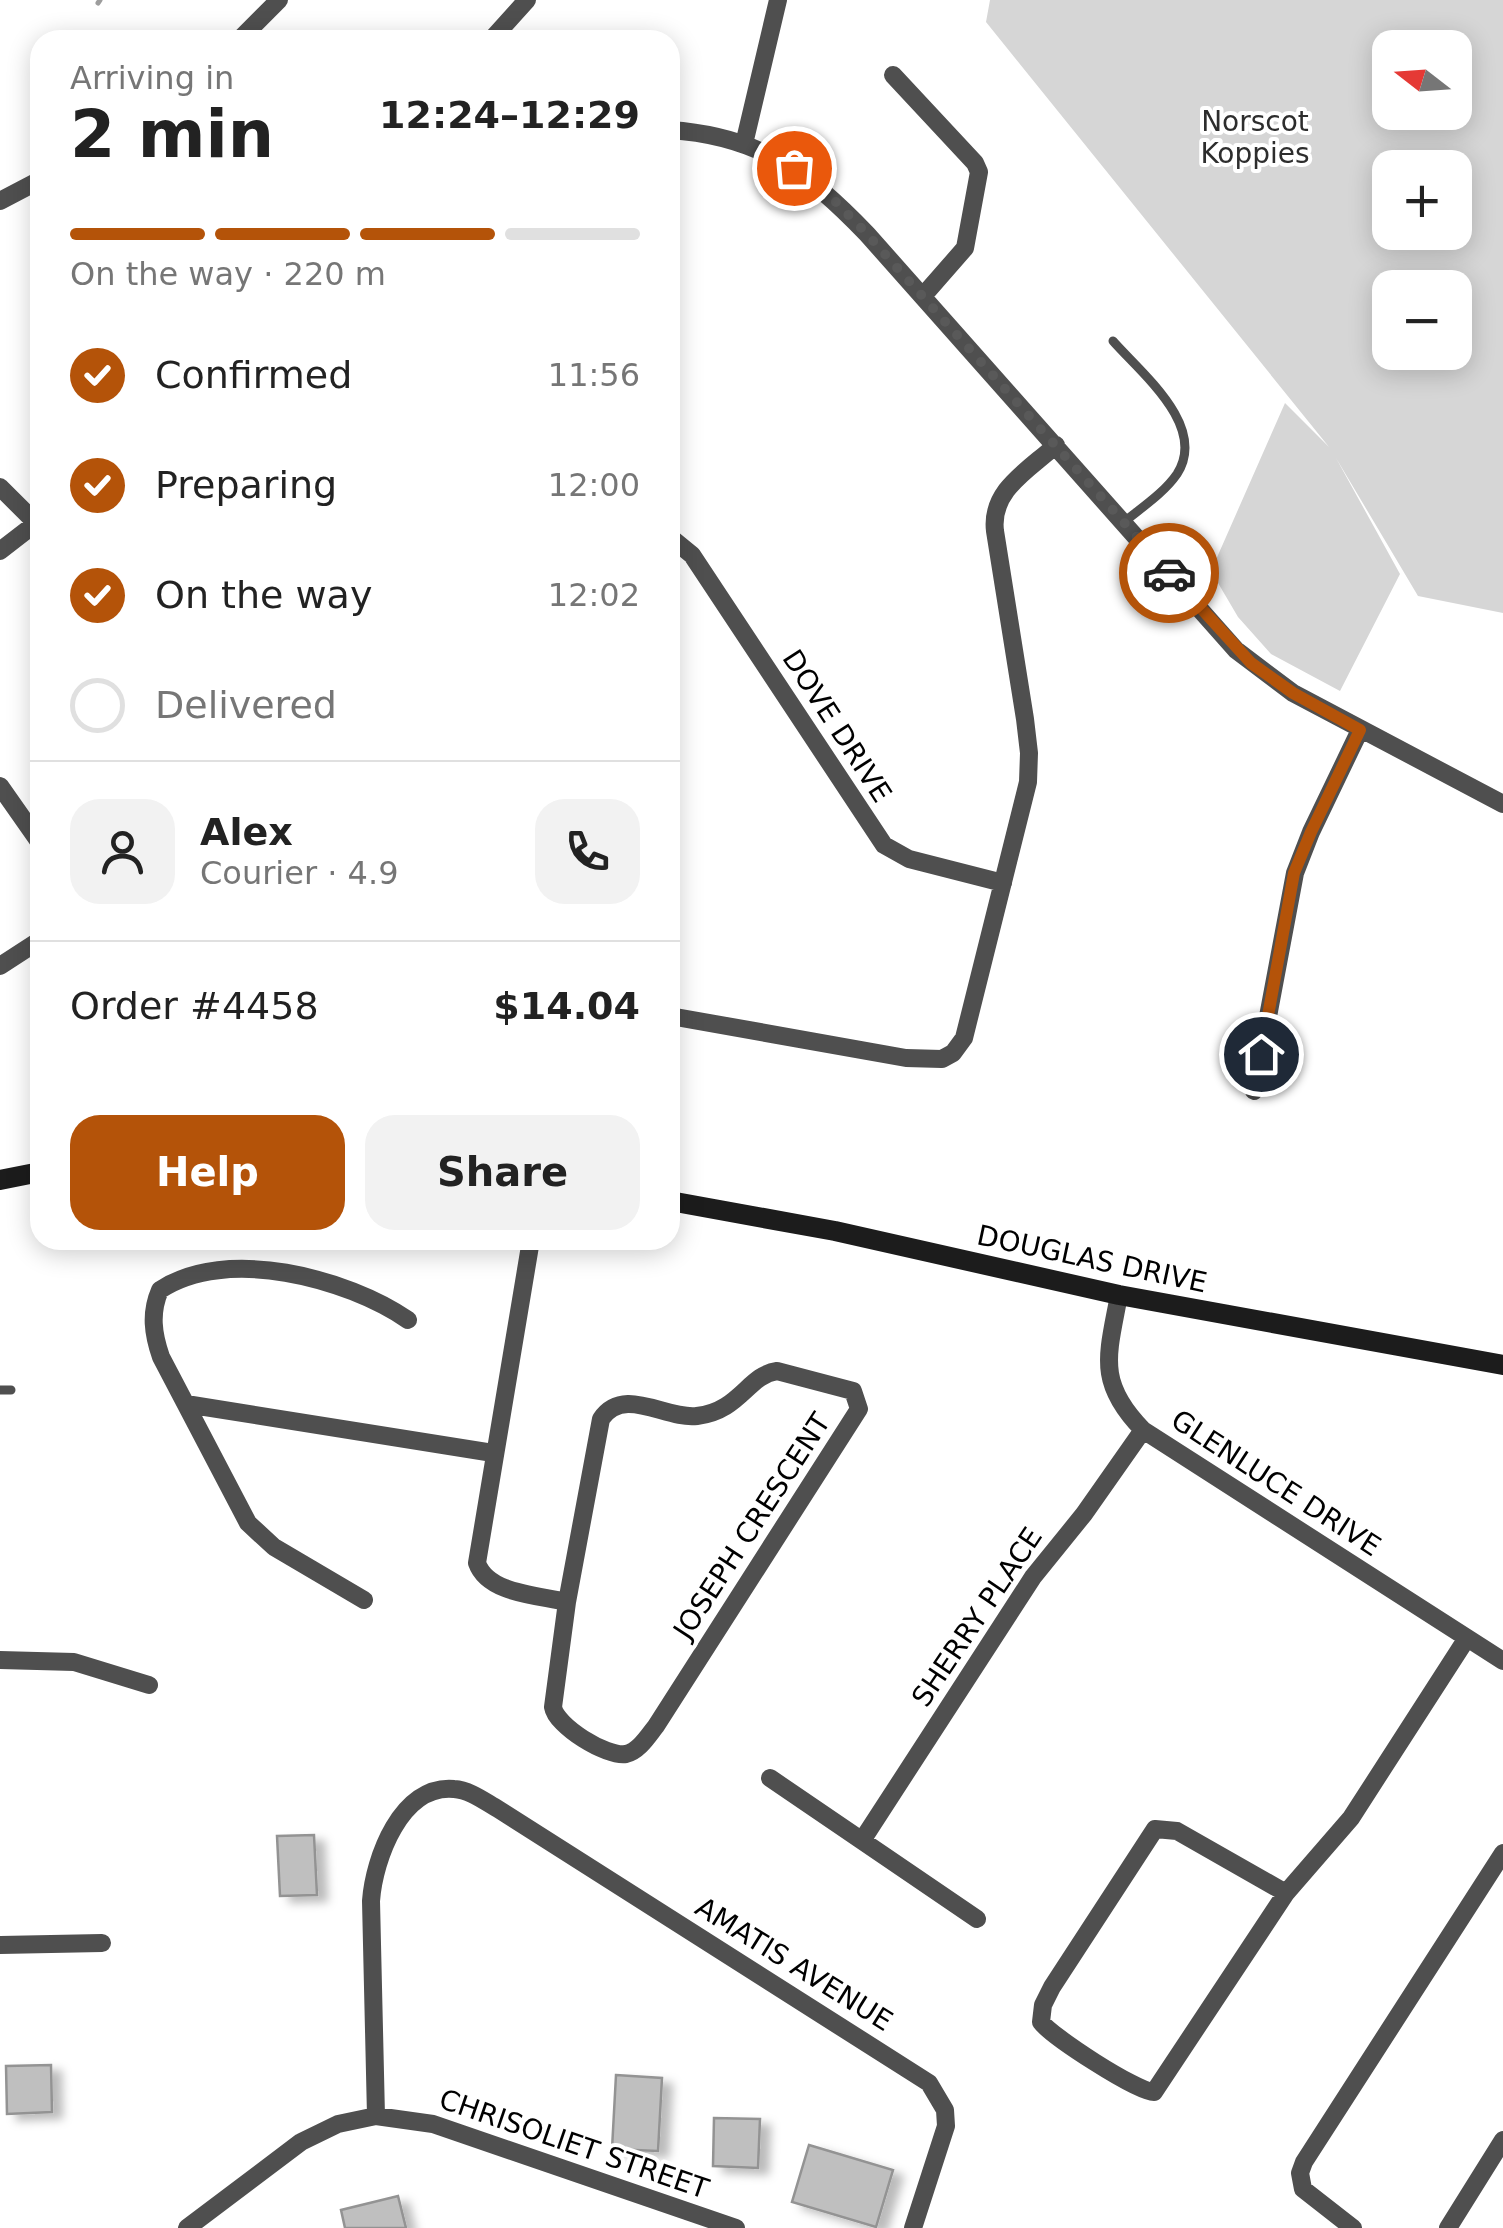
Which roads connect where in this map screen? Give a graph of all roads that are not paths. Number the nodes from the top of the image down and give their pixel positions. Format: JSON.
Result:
{"nodes":[{"id":1,"x":280,"y":0,"type":"edge"},
{"id":2,"x":527,"y":0,"type":"edge"},
{"id":3,"x":778,"y":0,"type":"edge"},
{"id":4,"x":249,"y":30,"type":"edge"},
{"id":5,"x":500,"y":30,"type":"edge"},
{"id":6,"x":893,"y":75,"type":"dead end"},
{"id":7,"x":680,"y":131,"type":"edge"},
{"id":8,"x":744,"y":144,"type":"junction"},
{"id":9,"x":30,"y":185,"type":"edge"},
{"id":10,"x":0,"y":201,"type":"edge"},
{"id":11,"x":923,"y":296,"type":"junction"},
{"id":12,"x":1113,"y":341,"type":"dead end"},
{"id":13,"x":1056,"y":445,"type":"junction"},
{"id":14,"x":0,"y":487,"type":"edge"},
{"id":15,"x":30,"y":515,"type":"edge"},
{"id":16,"x":1124,"y":522,"type":"junction"},
{"id":17,"x":30,"y":528,"type":"edge"},
{"id":18,"x":680,"y":545,"type":"edge"},
{"id":19,"x":0,"y":551,"type":"edge"},
{"id":20,"x":1360,"y":730,"type":"junction"},
{"id":21,"x":0,"y":786,"type":"edge"},
{"id":22,"x":1503,"y":804,"type":"edge"},
{"id":23,"x":30,"y":830,"type":"edge"},
{"id":24,"x":1003,"y":883,"type":"junction"},
{"id":25,"x":30,"y":946,"type":"edge"},
{"id":26,"x":0,"y":966,"type":"edge"},
{"id":27,"x":680,"y":1018,"type":"edge"},
{"id":28,"x":1254,"y":1091,"type":"dead end"},
{"id":29,"x":30,"y":1174,"type":"edge"},
{"id":30,"x":0,"y":1180,"type":"edge"},
{"id":31,"x":680,"y":1203,"type":"edge"},
{"id":32,"x":530,"y":1250,"type":"edge"},
{"id":33,"x":1118,"y":1295,"type":"junction"},
{"id":34,"x":408,"y":1320,"type":"dead end"},
{"id":35,"x":1503,"y":1364,"type":"edge"},
{"id":36,"x":186,"y":1404,"type":"junction"},
{"id":37,"x":1143,"y":1430,"type":"junction"},
{"id":38,"x":494,"y":1453,"type":"junction"},
{"id":39,"x":364,"y":1600,"type":"dead end"},
{"id":40,"x":566,"y":1602,"type":"junction"},
{"id":41,"x":1467,"y":1638,"type":"junction"},
{"id":42,"x":0,"y":1660,"type":"edge"},
{"id":43,"x":1503,"y":1661,"type":"edge"},
{"id":44,"x":149,"y":1685,"type":"dead end"},
{"id":45,"x":770,"y":1778,"type":"dead end"},
{"id":46,"x":862,"y":1840,"type":"junction"},
{"id":47,"x":1503,"y":1854,"type":"edge"},
{"id":48,"x":1496,"y":1879,"type":"edge"},
{"id":49,"x":1286,"y":1893,"type":"junction"},
{"id":50,"x":977,"y":1919,"type":"dead end"},
{"id":51,"x":102,"y":1942,"type":"dead end"},
{"id":52,"x":0,"y":1944,"type":"edge"},
{"id":53,"x":376,"y":2116,"type":"junction"},
{"id":54,"x":1503,"y":2140,"type":"edge"},
{"id":55,"x":186,"y":2228,"type":"edge"},
{"id":56,"x":736,"y":2228,"type":"edge"},
{"id":57,"x":913,"y":2228,"type":"edge"},
{"id":58,"x":1354,"y":2228,"type":"edge"},
{"id":59,"x":1448,"y":2228,"type":"edge"}],
"edges":[{"from":1,"to":4,"type":"street"},
{"from":2,"to":5,"type":"street"},
{"from":3,"to":8,"type":"street"},
{"from":6,"to":11,"type":"street"},
{"from":7,"to":8,"type":"street"},
{"from":8,"to":11,"type":"street"},
{"from":9,"to":10,"type":"street"},
{"from":11,"to":13,"type":"street"},
{"from":12,"to":16,"type":"lane"},
{"from":13,"to":16,"type":"street"},
{"from":13,"to":24,"type":"street"},
{"from":14,"to":15,"type":"street"},
{"from":16,"to":20,"type":"street"},
{"from":17,"to":19,"type":"street"},
{"from":18,"to":24,"type":"street","name":"DOVE DRIVE"},
{"from":20,"to":22,"type":"street"},
{"from":20,"to":28,"type":"street"},
{"from":21,"to":23,"type":"street"},
{"from":24,"to":27,"type":"street"},
{"from":25,"to":26,"type":"street"},
{"from":29,"to":30,"type":"street"},
{"from":31,"to":33,"type":"street","name":"DOUGLAS DRIVE"},
{"from":32,"to":38,"type":"street"},
{"from":33,"to":35,"type":"street","name":"DOUGLAS DRIVE"},
{"from":33,"to":37,"type":"street","name":"GLENLUCE DRIVE"},
{"from":34,"to":36,"type":"street"},
{"from":36,"to":38,"type":"street"},
{"from":36,"to":39,"type":"street"},
{"from":37,"to":41,"type":"street","name":"GLENLUCE DRIVE"},
{"from":37,"to":46,"type":"street","name":"SHERRY PLACE"},
{"from":38,"to":40,"type":"street"},
{"from":40,"to":40,"type":"street","name":"JOSEPH CRESCENT"},
{"from":41,"to":43,"type":"street","name":"GLENLUCE DRIVE"},
{"from":41,"to":49,"type":"street"},
{"from":42,"to":44,"type":"street"},
{"from":45,"to":46,"type":"street"},
{"from":46,"to":50,"type":"street"},
{"from":47,"to":48,"type":"street"},
{"from":48,"to":58,"type":"street"},
{"from":49,"to":49,"type":"street"},
{"from":51,"to":52,"type":"street"},
{"from":53,"to":55,"type":"street","name":"CHRISOLIET STREET"},
{"from":53,"to":56,"type":"street","name":"CHRISOLIET STREET"},
{"from":53,"to":57,"type":"street","name":"AMATIS AVENUE"},
{"from":54,"to":59,"type":"street"}]}
